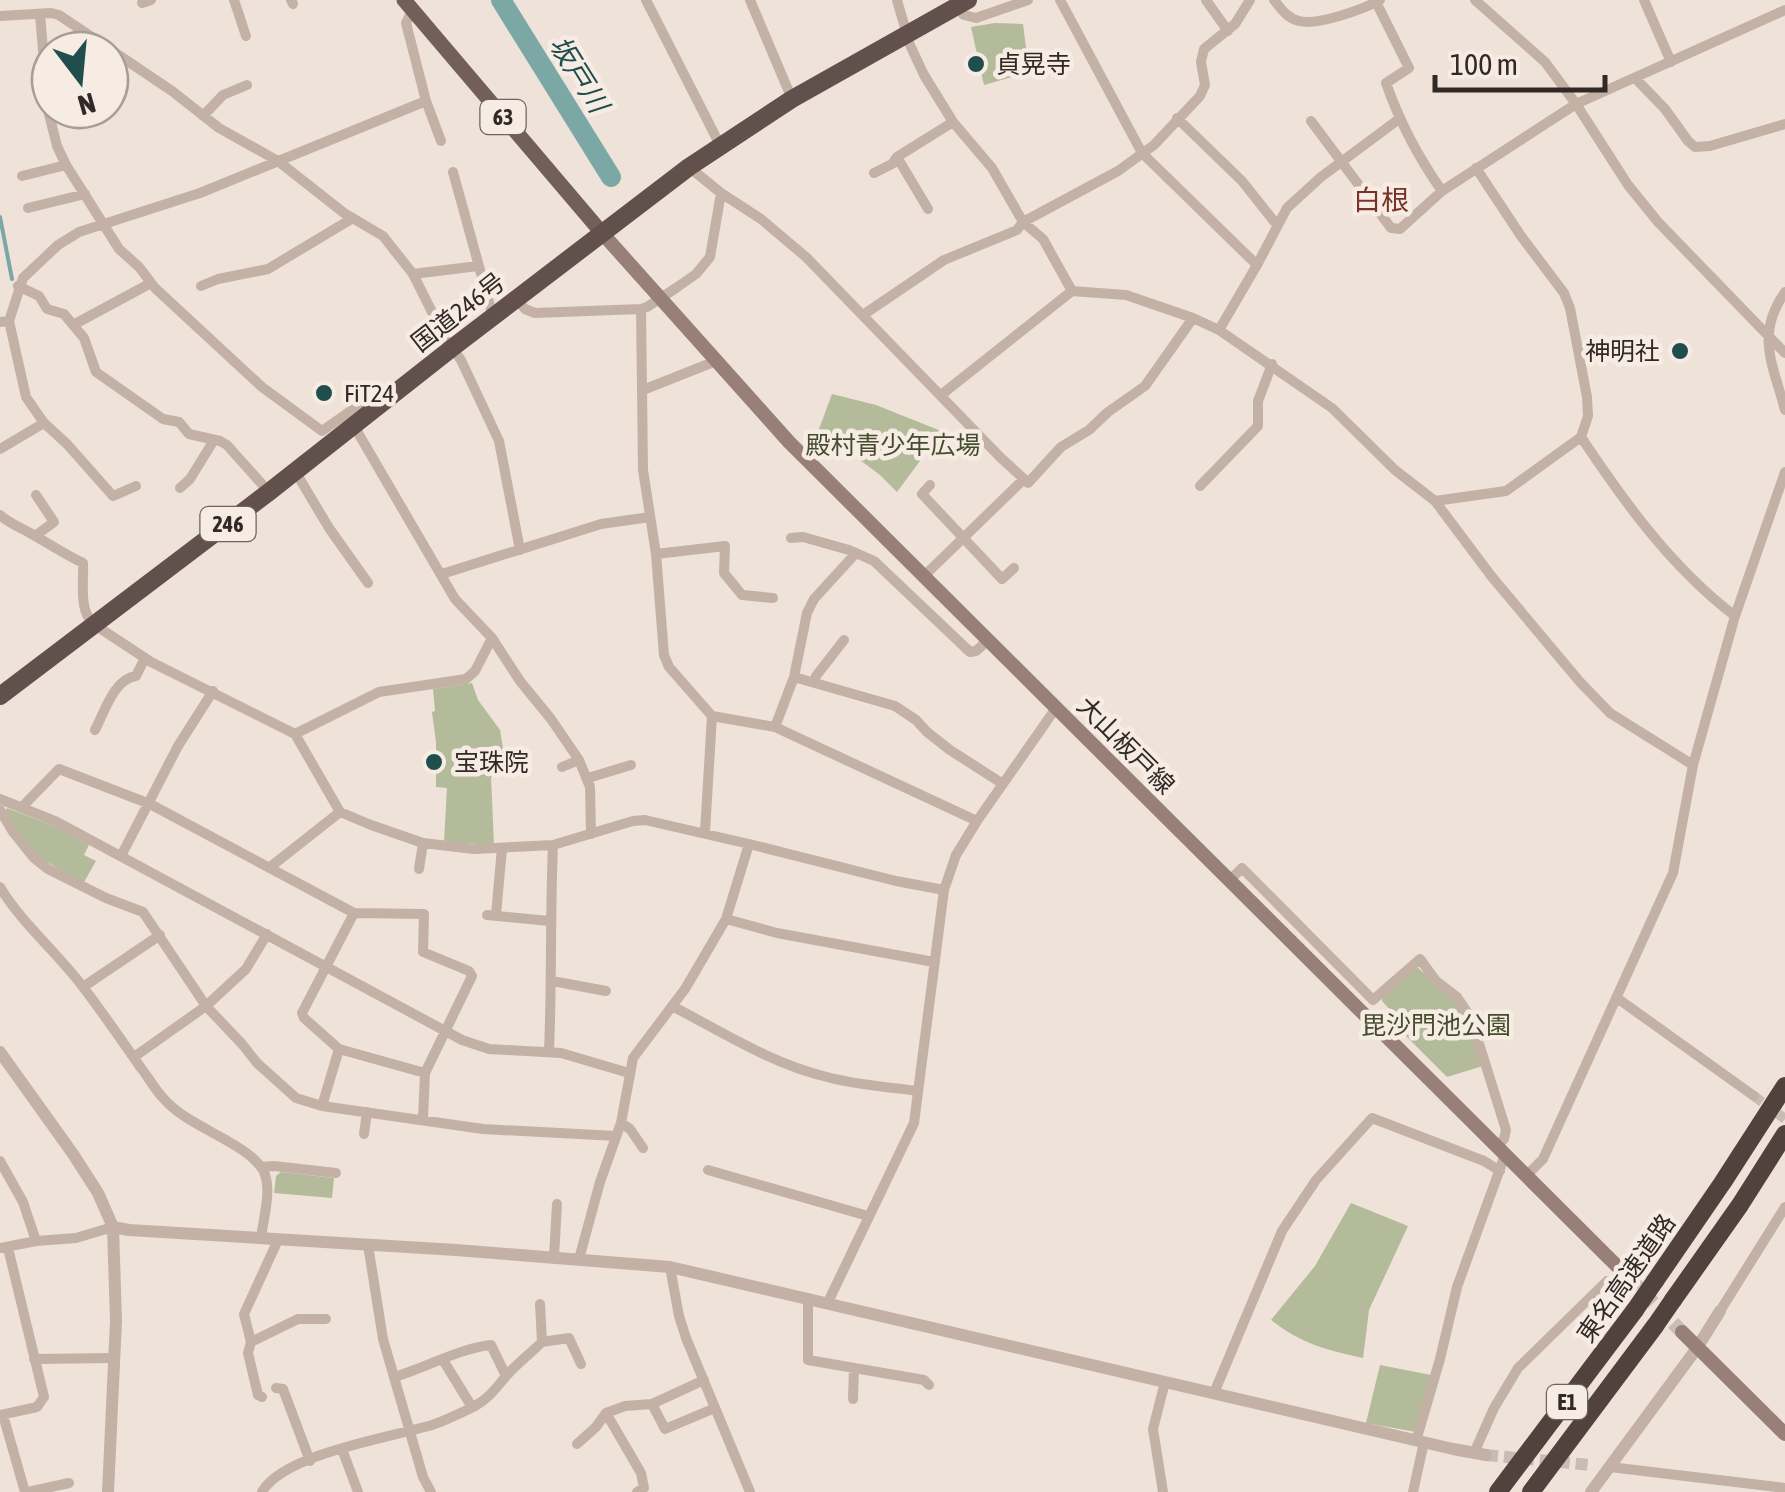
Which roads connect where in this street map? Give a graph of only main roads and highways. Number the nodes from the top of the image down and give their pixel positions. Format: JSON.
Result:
{"nodes":[{"id":1,"x":962,"y":3,"type":"edge"},
{"id":2,"x":409,"y":5,"type":"edge"},
{"id":3,"x":602,"y":232,"type":"junction"},
{"id":4,"x":0,"y":696,"type":"edge"},
{"id":5,"x":1785,"y":1086,"type":"edge"},
{"id":6,"x":1785,"y":1134,"type":"edge"},
{"id":7,"x":1629,"y":1278,"type":"tunnel mouth"},
{"id":8,"x":1682,"y":1332,"type":"tunnel mouth"},
{"id":9,"x":1785,"y":1434,"type":"edge"},
{"id":10,"x":1498,"y":1492,"type":"edge"},
{"id":11,"x":1530,"y":1492,"type":"edge"}],
"edges":[{"from":1,"to":3,"type":"highway","name":"国道246号","number":"246"},
{"from":2,"to":3,"type":"main road","number":"63"},
{"from":3,"to":4,"type":"highway","name":"国道246号","number":"246"},
{"from":3,"to":7,"type":"main road","name":"大山板戸線"},
{"from":5,"to":10,"type":"highway","name":"東名高速道路","number":"E1","bridge":true},
{"from":6,"to":11,"type":"highway","name":"東名高速道路","number":"E1","bridge":true},
{"from":8,"to":9,"type":"main road"}]}
